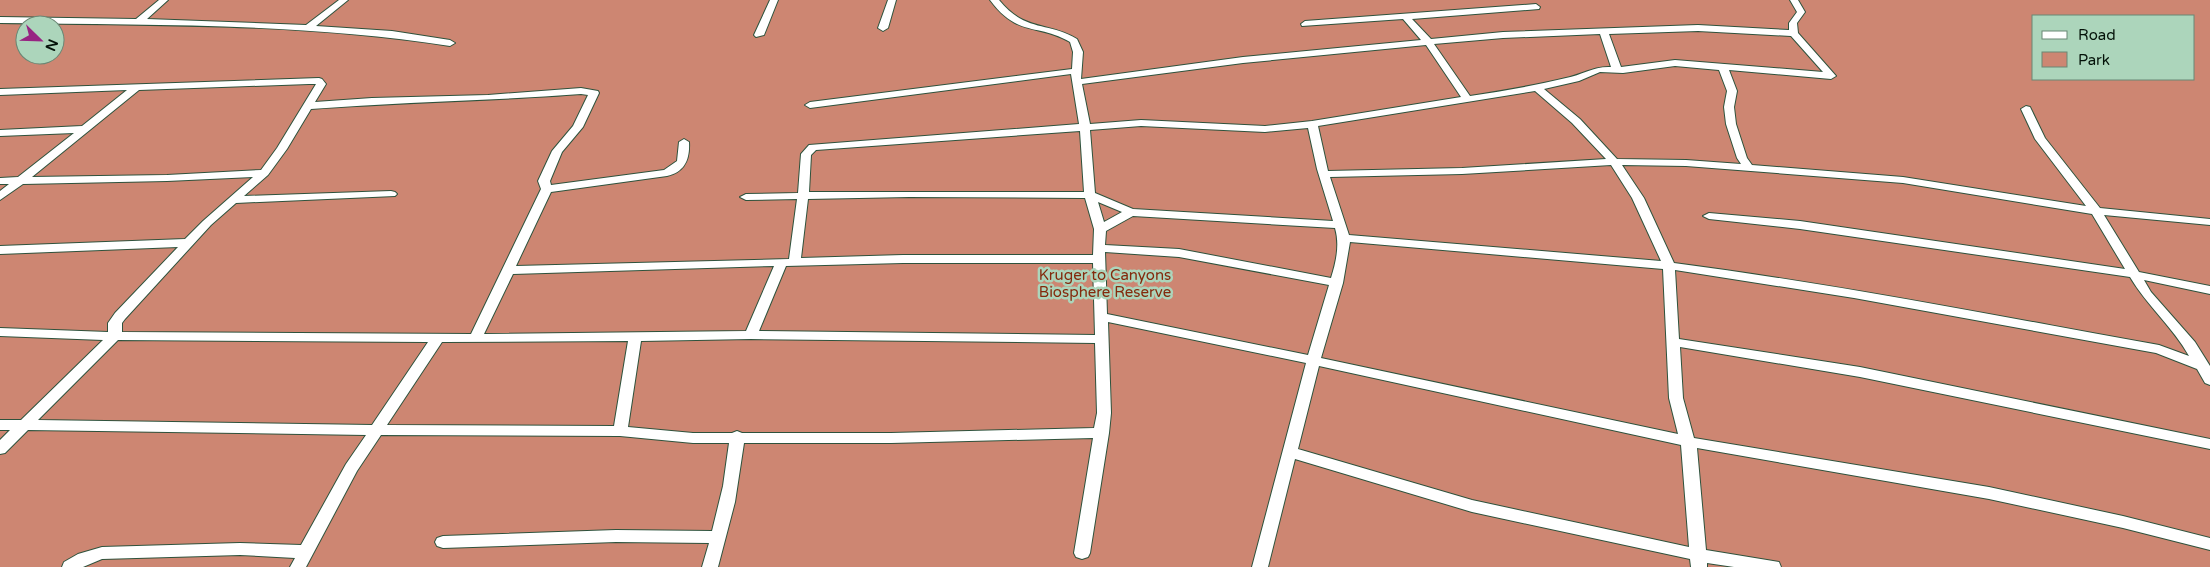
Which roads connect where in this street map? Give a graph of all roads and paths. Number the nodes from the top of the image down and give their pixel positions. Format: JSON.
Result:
{"nodes":[{"id":1,"x":164,"y":0,"type":"edge"},
{"id":2,"x":344,"y":0,"type":"edge"},
{"id":3,"x":774,"y":0,"type":"edge"},
{"id":4,"x":892,"y":0,"type":"edge"},
{"id":5,"x":994,"y":0,"type":"edge"},
{"id":6,"x":1794,"y":0,"type":"edge"},
{"id":7,"x":1536,"y":7,"type":"dead end"},
{"id":8,"x":1405,"y":16,"type":"junction"},
{"id":9,"x":0,"y":20,"type":"edge"},
{"id":10,"x":138,"y":22,"type":"junction"},
{"id":11,"x":1305,"y":24,"type":"dead end"},
{"id":12,"x":308,"y":28,"type":"junction"},
{"id":13,"x":883,"y":28,"type":"dead end"},
{"id":14,"x":1603,"y":32,"type":"junction"},
{"id":15,"x":1794,"y":34,"type":"junction"},
{"id":16,"x":759,"y":36,"type":"dead end"},
{"id":17,"x":1428,"y":42,"type":"junction"},
{"id":18,"x":450,"y":43,"type":"dead end"},
{"id":19,"x":1724,"y":68,"type":"junction"},
{"id":20,"x":1617,"y":70,"type":"junction"},
{"id":21,"x":1076,"y":76,"type":"junction"},
{"id":22,"x":137,"y":87,"type":"junction"},
{"id":23,"x":1537,"y":88,"type":"junction"},
{"id":24,"x":0,"y":92,"type":"edge"},
{"id":25,"x":1467,"y":99,"type":"junction"},
{"id":26,"x":810,"y":105,"type":"dead end"},
{"id":27,"x":306,"y":106,"type":"junction"},
{"id":28,"x":2026,"y":109,"type":"dead end"},
{"id":29,"x":1312,"y":124,"type":"junction"},
{"id":30,"x":1085,"y":127,"type":"junction"},
{"id":31,"x":84,"y":129,"type":"junction"},
{"id":32,"x":0,"y":132,"type":"edge"},
{"id":33,"x":17,"y":132,"type":"junction"},
{"id":34,"x":684,"y":142,"type":"dead end"},
{"id":35,"x":0,"y":143,"type":"edge"},
{"id":36,"x":1614,"y":162,"type":"junction"},
{"id":37,"x":1748,"y":167,"type":"junction"},
{"id":38,"x":264,"y":173,"type":"junction"},
{"id":39,"x":1324,"y":174,"type":"junction"},
{"id":40,"x":21,"y":180,"type":"junction"},
{"id":41,"x":0,"y":181,"type":"edge"},
{"id":42,"x":547,"y":189,"type":"junction"},
{"id":43,"x":391,"y":194,"type":"dead end"},
{"id":44,"x":802,"y":195,"type":"junction"},
{"id":45,"x":1090,"y":195,"type":"junction"},
{"id":46,"x":746,"y":196,"type":"dead end"},
{"id":47,"x":0,"y":197,"type":"edge"},
{"id":48,"x":233,"y":200,"type":"junction"},
{"id":49,"x":2096,"y":211,"type":"junction"},
{"id":50,"x":1131,"y":212,"type":"junction"},
{"id":51,"x":1709,"y":216,"type":"dead end"},
{"id":52,"x":2210,"y":222,"type":"edge"},
{"id":53,"x":1100,"y":229,"type":"junction"},
{"id":54,"x":1342,"y":232,"type":"junction"},
{"id":55,"x":189,"y":243,"type":"junction"},
{"id":56,"x":0,"y":250,"type":"edge"},
{"id":57,"x":1099,"y":254,"type":"junction"},
{"id":58,"x":788,"y":263,"type":"junction"},
{"id":59,"x":1669,"y":266,"type":"junction"},
{"id":60,"x":509,"y":270,"type":"junction"},
{"id":61,"x":2132,"y":274,"type":"junction"},
{"id":62,"x":1337,"y":283,"type":"junction"},
{"id":63,"x":2210,"y":290,"type":"edge"},
{"id":64,"x":1101,"y":316,"type":"junction"},
{"id":65,"x":2178,"y":330,"type":"junction"},
{"id":66,"x":0,"y":332,"type":"edge"},
{"id":67,"x":751,"y":335,"type":"junction"},
{"id":68,"x":115,"y":336,"type":"junction"},
{"id":69,"x":476,"y":337,"type":"junction"},
{"id":70,"x":438,"y":338,"type":"junction"},
{"id":71,"x":635,"y":338,"type":"junction"},
{"id":72,"x":1101,"y":339,"type":"junction"},
{"id":73,"x":1674,"y":342,"type":"junction"},
{"id":74,"x":2159,"y":349,"type":"junction"},
{"id":75,"x":1314,"y":359,"type":"junction"},
{"id":76,"x":2203,"y":366,"type":"junction"},
{"id":77,"x":2210,"y":380,"type":"edge"},
{"id":78,"x":0,"y":424,"type":"edge"},
{"id":79,"x":25,"y":424,"type":"junction"},
{"id":80,"x":376,"y":430,"type":"junction"},
{"id":81,"x":620,"y":431,"type":"junction"},
{"id":82,"x":1102,"y":433,"type":"junction"},
{"id":83,"x":736,"y":436,"type":"junction"},
{"id":84,"x":1689,"y":442,"type":"junction"},
{"id":85,"x":2210,"y":444,"type":"edge"},
{"id":86,"x":0,"y":449,"type":"edge"},
{"id":87,"x":1290,"y":452,"type":"junction"},
{"id":88,"x":717,"y":537,"type":"junction"},
{"id":89,"x":442,"y":542,"type":"dead end"},
{"id":90,"x":2210,"y":544,"type":"edge"},
{"id":91,"x":307,"y":552,"type":"junction"},
{"id":92,"x":1082,"y":553,"type":"dead end"},
{"id":93,"x":1699,"y":561,"type":"edge"},
{"id":94,"x":70,"y":567,"type":"edge"},
{"id":95,"x":298,"y":567,"type":"edge"},
{"id":96,"x":710,"y":567,"type":"edge"},
{"id":97,"x":1260,"y":567,"type":"edge"},
{"id":98,"x":1773,"y":567,"type":"edge"}],
"edges":[{"from":1,"to":10,"type":"street"},
{"from":2,"to":12,"type":"street"},
{"from":3,"to":16,"type":"street"},
{"from":4,"to":13,"type":"street"},
{"from":5,"to":21,"type":"street"},
{"from":6,"to":15,"type":"street"},
{"from":7,"to":8,"type":"street"},
{"from":8,"to":11,"type":"street"},
{"from":8,"to":17,"type":"street"},
{"from":9,"to":10,"type":"street"},
{"from":10,"to":12,"type":"street"},
{"from":12,"to":18,"type":"street"},
{"from":14,"to":15,"type":"street"},
{"from":14,"to":17,"type":"street"},
{"from":14,"to":20,"type":"street"},
{"from":15,"to":19,"type":"street"},
{"from":17,"to":21,"type":"street"},
{"from":17,"to":25,"type":"street"},
{"from":19,"to":20,"type":"street"},
{"from":19,"to":37,"type":"street"},
{"from":20,"to":23,"type":"street"},
{"from":21,"to":26,"type":"street"},
{"from":21,"to":30,"type":"street"},
{"from":22,"to":24,"type":"street"},
{"from":22,"to":27,"type":"street"},
{"from":22,"to":31,"type":"street"},
{"from":23,"to":25,"type":"street"},
{"from":23,"to":36,"type":"street"},
{"from":25,"to":29,"type":"street"},
{"from":27,"to":38,"type":"street"},
{"from":27,"to":42,"type":"street"},
{"from":28,"to":49,"type":"street"},
{"from":29,"to":30,"type":"street"},
{"from":29,"to":39,"type":"street"},
{"from":30,"to":44,"type":"street"},
{"from":30,"to":45,"type":"street"},
{"from":31,"to":33,"type":"street"},
{"from":31,"to":40,"type":"street"},
{"from":32,"to":33,"type":"street"},
{"from":33,"to":35,"type":"street"},
{"from":34,"to":42,"type":"street"},
{"from":36,"to":37,"type":"street"},
{"from":36,"to":39,"type":"street"},
{"from":36,"to":59,"type":"street"},
{"from":37,"to":49,"type":"street"},
{"from":38,"to":40,"type":"street"},
{"from":38,"to":48,"type":"street"},
{"from":39,"to":54,"type":"street"},
{"from":40,"to":41,"type":"street"},
{"from":40,"to":47,"type":"street"},
{"from":42,"to":60,"type":"street"},
{"from":43,"to":48,"type":"street"},
{"from":44,"to":45,"type":"street"},
{"from":44,"to":46,"type":"street"},
{"from":44,"to":58,"type":"street"},
{"from":45,"to":50,"type":"street"},
{"from":45,"to":53,"type":"street"},
{"from":48,"to":55,"type":"street"},
{"from":49,"to":52,"type":"street"},
{"from":49,"to":61,"type":"street"},
{"from":50,"to":53,"type":"street"},
{"from":50,"to":54,"type":"street"},
{"from":51,"to":61,"type":"street"},
{"from":53,"to":57,"type":"street"},
{"from":54,"to":59,"type":"street"},
{"from":54,"to":62,"type":"street"},
{"from":55,"to":56,"type":"street"},
{"from":55,"to":68,"type":"street"},
{"from":57,"to":58,"type":"street"},
{"from":57,"to":62,"type":"street"},
{"from":57,"to":64,"type":"street"},
{"from":58,"to":60,"type":"street"},
{"from":58,"to":67,"type":"street"},
{"from":59,"to":73,"type":"street"},
{"from":59,"to":74,"type":"street"},
{"from":60,"to":69,"type":"street"},
{"from":61,"to":63,"type":"street"},
{"from":61,"to":65,"type":"street"},
{"from":62,"to":75,"type":"street"},
{"from":64,"to":72,"type":"street"},
{"from":64,"to":75,"type":"street"},
{"from":65,"to":74,"type":"street"},
{"from":65,"to":76,"type":"street"},
{"from":66,"to":68,"type":"street"},
{"from":67,"to":71,"type":"street"},
{"from":67,"to":72,"type":"street"},
{"from":68,"to":70,"type":"street"},
{"from":68,"to":79,"type":"street"},
{"from":69,"to":70,"type":"street"},
{"from":69,"to":71,"type":"street"},
{"from":70,"to":80,"type":"street"},
{"from":71,"to":81,"type":"street"},
{"from":72,"to":82,"type":"street"},
{"from":73,"to":84,"type":"street"},
{"from":73,"to":85,"type":"street"},
{"from":74,"to":76,"type":"street"},
{"from":75,"to":84,"type":"street"},
{"from":75,"to":87,"type":"street"},
{"from":76,"to":77,"type":"street"},
{"from":78,"to":79,"type":"street"},
{"from":79,"to":80,"type":"street"},
{"from":79,"to":86,"type":"street"},
{"from":80,"to":81,"type":"street"},
{"from":80,"to":91,"type":"street"},
{"from":81,"to":83,"type":"street"},
{"from":82,"to":83,"type":"street"},
{"from":82,"to":92,"type":"street"},
{"from":83,"to":88,"type":"street"},
{"from":84,"to":90,"type":"street"},
{"from":84,"to":93,"type":"street"},
{"from":87,"to":93,"type":"street"},
{"from":87,"to":97,"type":"street"},
{"from":88,"to":89,"type":"street"},
{"from":88,"to":96,"type":"street"},
{"from":91,"to":94,"type":"street"},
{"from":91,"to":95,"type":"street"},
{"from":93,"to":98,"type":"street"}]}
